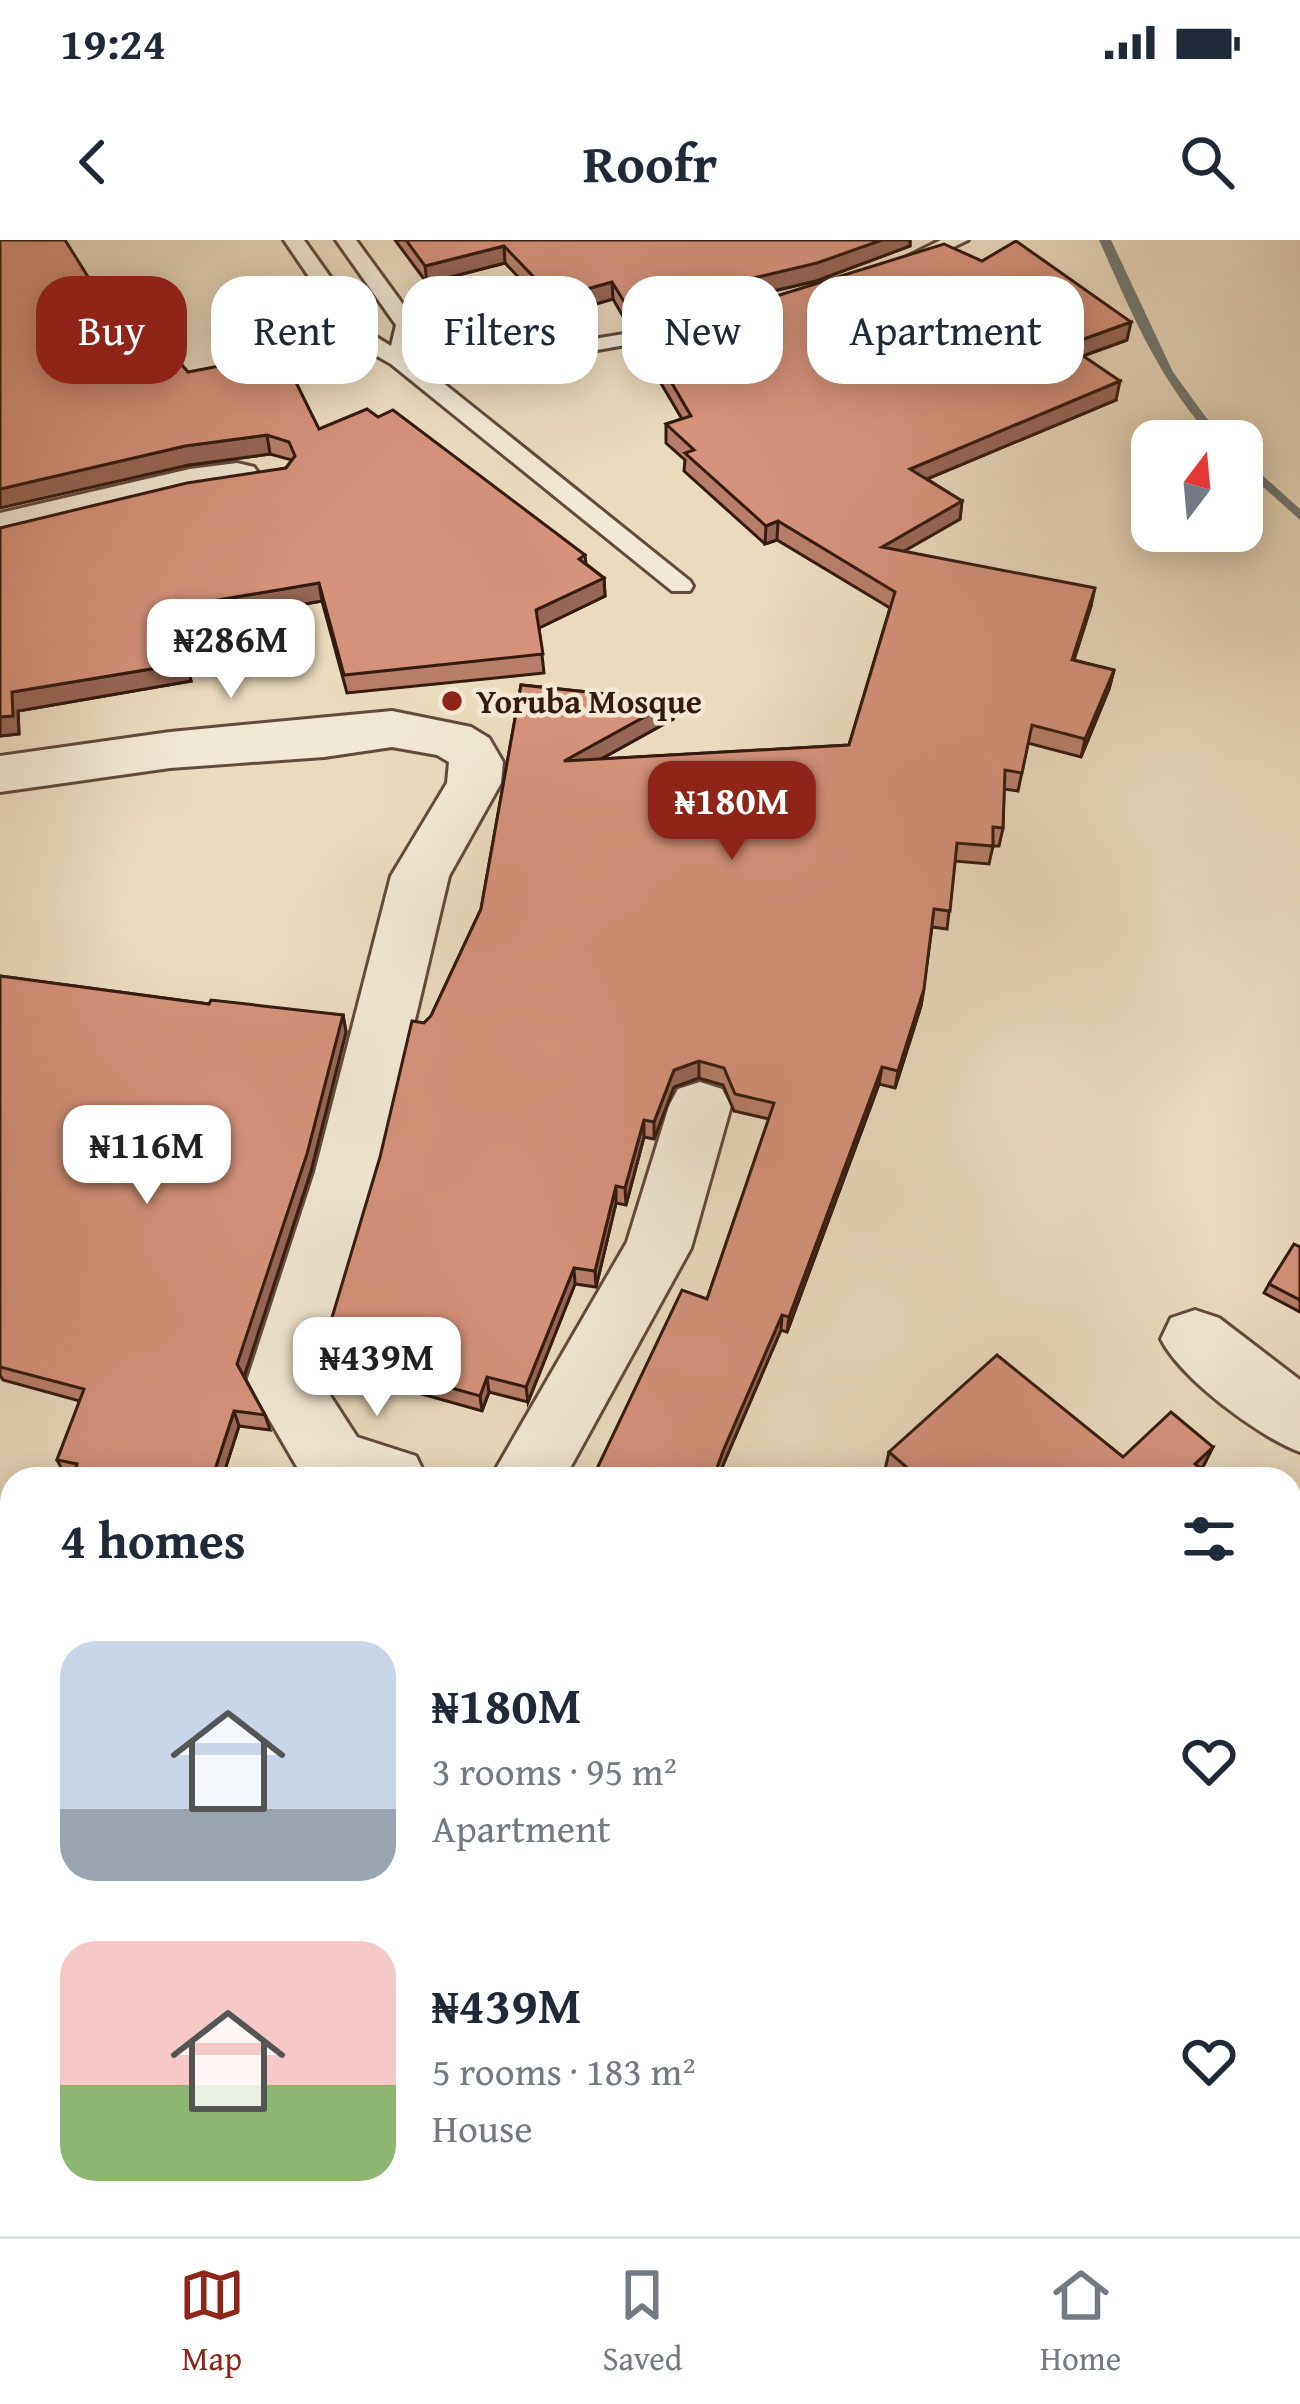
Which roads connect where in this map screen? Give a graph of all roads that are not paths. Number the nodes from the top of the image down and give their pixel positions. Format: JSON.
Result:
{"nodes":[{"id":1,"x":294,"y":240,"type":"edge"},
{"id":2,"x":346,"y":240,"type":"edge"},
{"id":3,"x":958,"y":240,"type":"edge"},
{"id":4,"x":878,"y":274,"type":"edge"},
{"id":5,"x":402,"y":318,"type":"edge"},
{"id":6,"x":402,"y":363,"type":"edge"},
{"id":7,"x":429,"y":384,"type":"edge"},
{"id":8,"x":272,"y":472,"type":"edge"},
{"id":9,"x":0,"y":528,"type":"edge"},
{"id":10,"x":681,"y":586,"type":"dead end"},
{"id":11,"x":0,"y":773,"type":"edge"},
{"id":12,"x":700,"y":1106,"type":"dead end"},
{"id":13,"x":1195,"y":1340,"type":"dead end"},
{"id":14,"x":1300,"y":1420,"type":"edge"},
{"id":15,"x":350,"y":1467,"type":"edge"},
{"id":16,"x":533,"y":1467,"type":"edge"}],
"edges":[{"from":1,"to":6,"type":"lane"},
{"from":2,"to":5,"type":"lane"},
{"from":3,"to":4,"type":"lane"},
{"from":7,"to":10,"type":"lane"},
{"from":8,"to":9,"type":"street"},
{"from":11,"to":15,"type":"street"},
{"from":12,"to":16,"type":"street"},
{"from":13,"to":14,"type":"street"}]}
